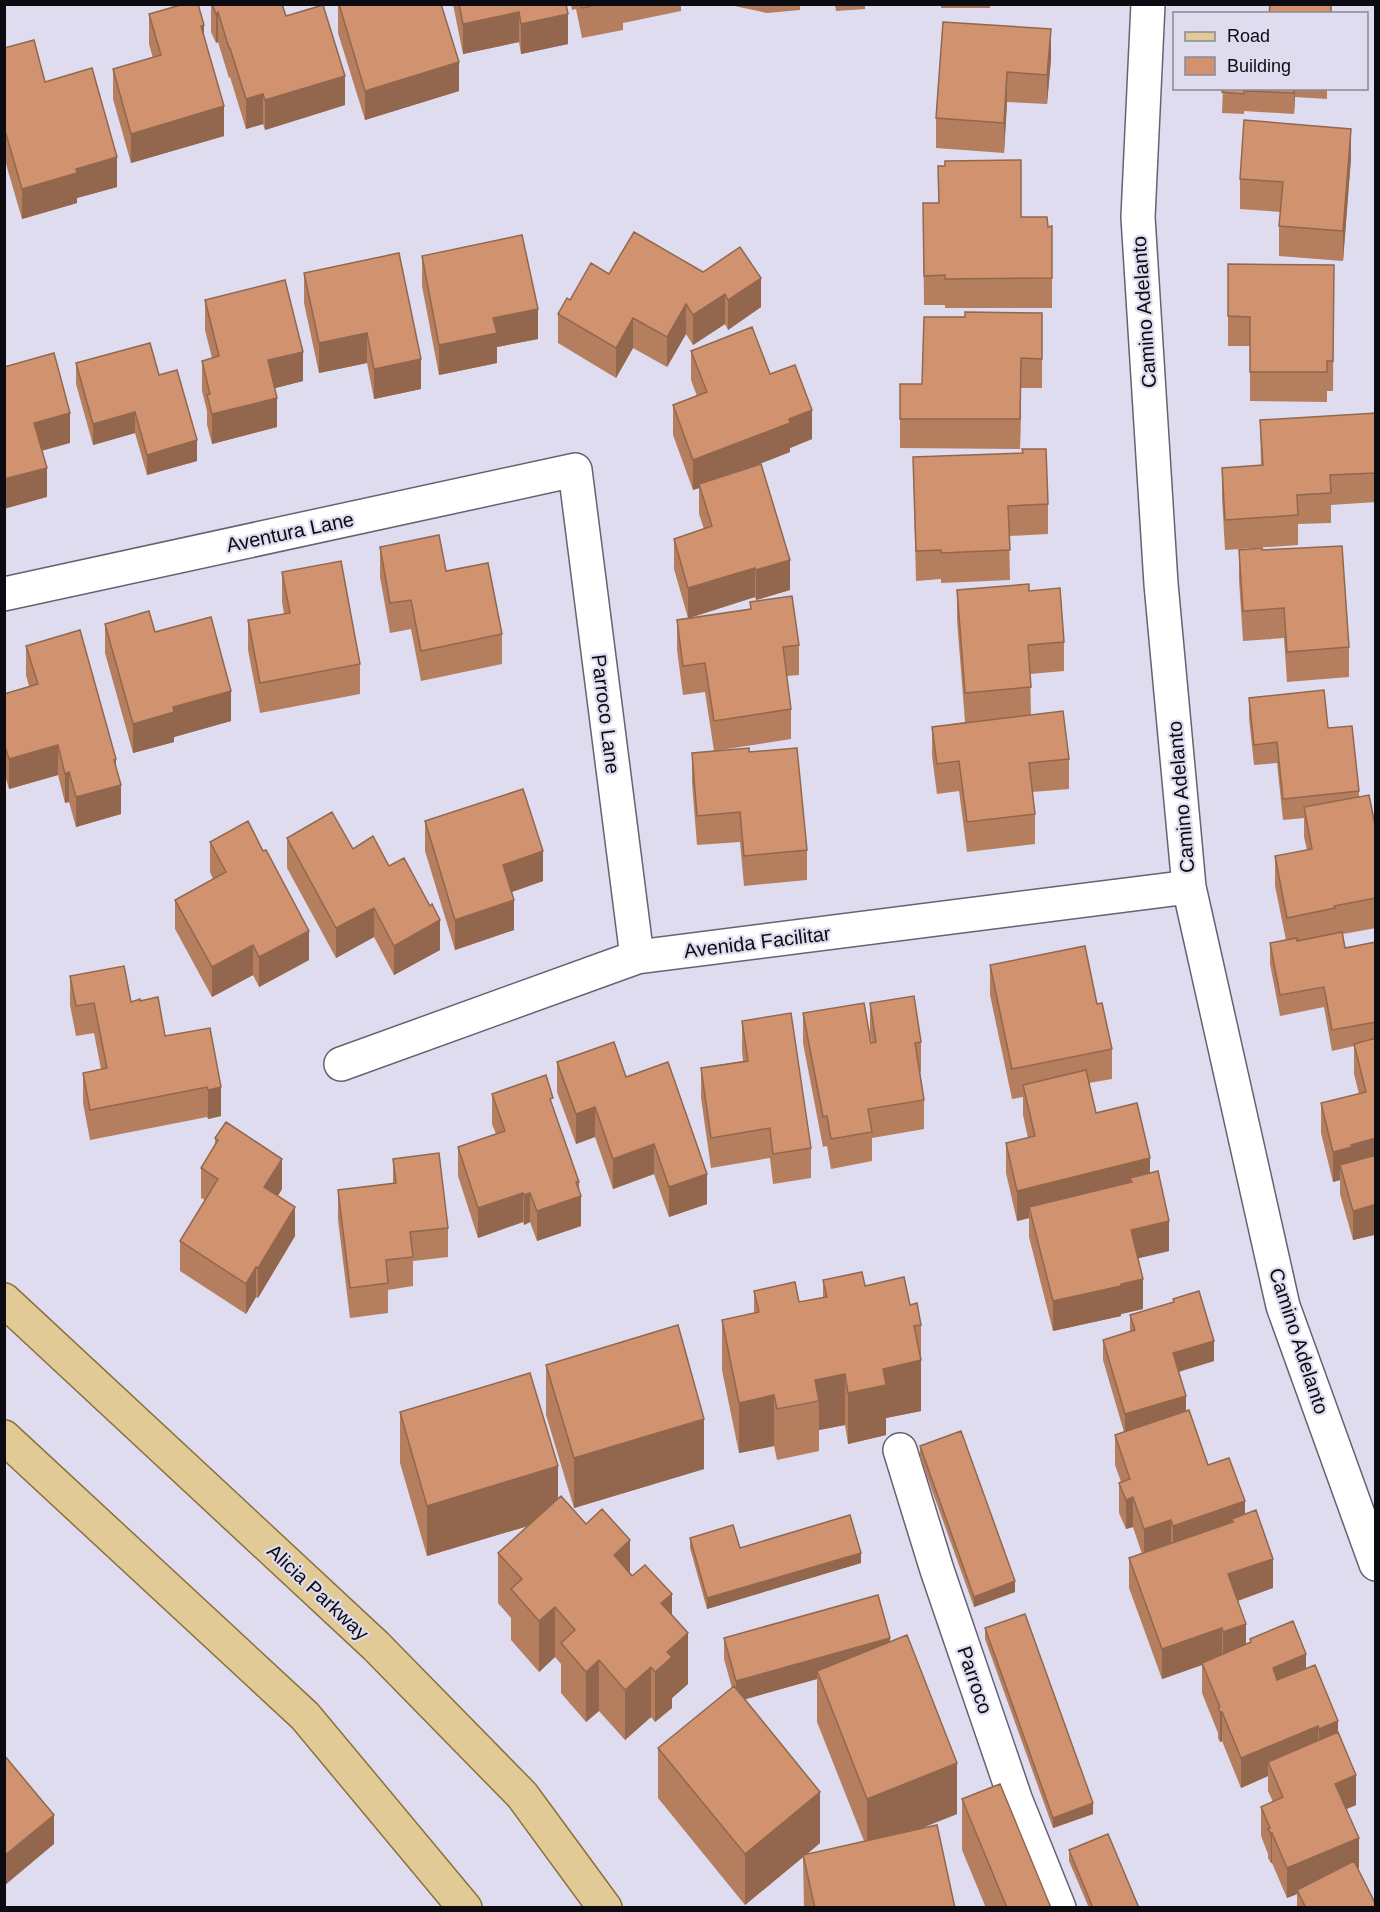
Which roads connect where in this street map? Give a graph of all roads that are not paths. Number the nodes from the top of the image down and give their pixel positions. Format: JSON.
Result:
{"nodes":[{"id":1,"x":1148,"y":4,"type":"edge"},
{"id":2,"x":575,"y":470,"type":"joint"},
{"id":3,"x":4,"y":594,"type":"edge"},
{"id":4,"x":1189,"y":887,"type":"junction"},
{"id":5,"x":636,"y":957,"type":"junction"},
{"id":6,"x":341,"y":1064,"type":"dead end"},
{"id":7,"x":4,"y":1300,"type":"edge"},
{"id":8,"x":4,"y":1437,"type":"edge"},
{"id":9,"x":900,"y":1450,"type":"dead end"},
{"id":10,"x":1376,"y":1564,"type":"edge"},
{"id":11,"x":465,"y":1908,"type":"edge"},
{"id":12,"x":605,"y":1908,"type":"edge"},
{"id":13,"x":1059,"y":1908,"type":"edge"}],
"edges":[{"from":1,"to":4,"type":"street","name":"Camino Adelanto"},
{"from":2,"to":3,"type":"street","name":"Aventura Lane"},
{"from":2,"to":5,"type":"street","name":"Parroco Lane"},
{"from":4,"to":5,"type":"street","name":"Avenida Facilitar"},
{"from":4,"to":10,"type":"street","name":"Camino Adelanto"},
{"from":5,"to":6,"type":"street","name":"Avenida Facilitar"},
{"from":7,"to":12,"type":"main road","name":"Alicia Parkway"},
{"from":8,"to":11,"type":"main road"},
{"from":9,"to":13,"type":"street","name":"Parroco"}]}
